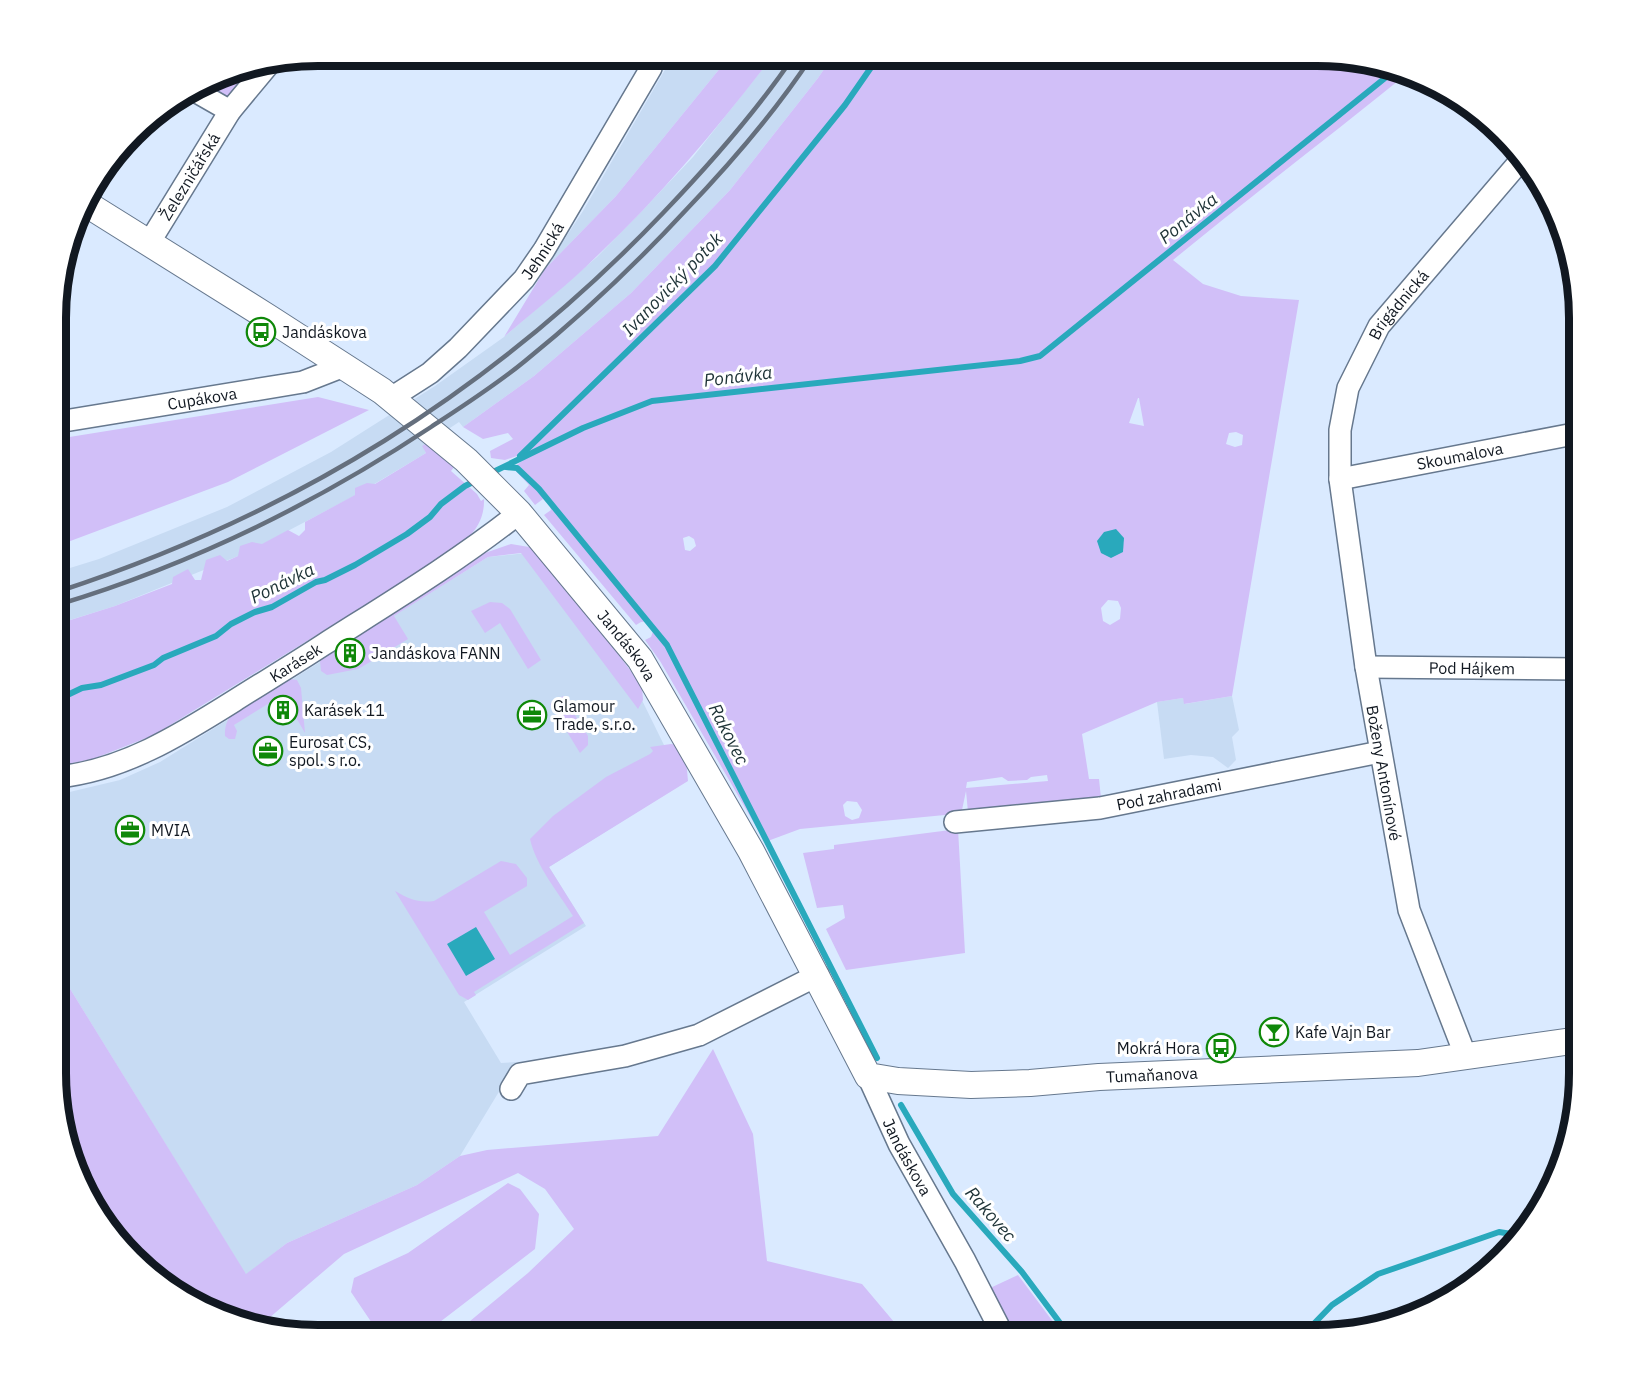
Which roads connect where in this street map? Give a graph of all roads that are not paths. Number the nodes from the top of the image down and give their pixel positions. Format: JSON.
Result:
{"nodes":[{"id":1,"x":643,"y":66,"type":"edge"},
{"id":2,"x":262,"y":73,"type":"edge"},
{"id":3,"x":201,"y":95,"type":"edge"},
{"id":4,"x":230,"y":111,"type":"junction"},
{"id":5,"x":1517,"y":165,"type":"edge"},
{"id":6,"x":92,"y":207,"type":"edge"},
{"id":7,"x":149,"y":243,"type":"junction"},
{"id":8,"x":344,"y":366,"type":"junction"},
{"id":9,"x":391,"y":398,"type":"junction"},
{"id":10,"x":66,"y":421,"type":"edge"},
{"id":11,"x":1569,"y":435,"type":"edge"},
{"id":12,"x":1340,"y":479,"type":"junction"},
{"id":13,"x":519,"y":513,"type":"junction"},
{"id":14,"x":1366,"y":667,"type":"junction"},
{"id":15,"x":1569,"y":669,"type":"edge"},
{"id":16,"x":1380,"y":752,"type":"junction"},
{"id":17,"x":66,"y":775,"type":"edge"},
{"id":18,"x":955,"y":822,"type":"dead end"},
{"id":19,"x":818,"y":975,"type":"junction"},
{"id":20,"x":1569,"y":1042,"type":"edge"},
{"id":21,"x":1466,"y":1057,"type":"junction"},
{"id":22,"x":868,"y":1076,"type":"junction"},
{"id":23,"x":510,"y":1089,"type":"dead end"},
{"id":24,"x":998,"y":1325,"type":"edge"}],
"edges":[{"from":1,"to":9,"type":"street","name":"Jehnická"},
{"from":2,"to":4,"type":"street","name":"Železničářská"},
{"from":3,"to":4,"type":"street"},
{"from":4,"to":7,"type":"street","name":"Železničářská"},
{"from":5,"to":12,"type":"street","name":"Brigádnická"},
{"from":6,"to":7,"type":"street","name":"Jandáskova"},
{"from":7,"to":8,"type":"street","name":"Jandáskova"},
{"from":8,"to":9,"type":"street","name":"Jandáskova"},
{"from":8,"to":10,"type":"street","name":"Cupákova"},
{"from":9,"to":13,"type":"street","name":"Jandáskova"},
{"from":11,"to":12,"type":"street","name":"Skoumalova"},
{"from":12,"to":14,"type":"street","name":"Boženy Antonínové"},
{"from":13,"to":17,"type":"street","name":"Karásek"},
{"from":13,"to":19,"type":"street","name":"Jandáskova"},
{"from":14,"to":15,"type":"street","name":"Pod Hájkem"},
{"from":14,"to":16,"type":"street","name":"Boženy Antonínové"},
{"from":16,"to":18,"type":"street","name":"Pod zahradami"},
{"from":16,"to":21,"type":"street","name":"Boženy Antonínové"},
{"from":19,"to":22,"type":"street","name":"Jandáskova"},
{"from":19,"to":23,"type":"street"},
{"from":20,"to":21,"type":"street","name":"Tumaňanova"},
{"from":21,"to":22,"type":"street","name":"Tumaňanova"},
{"from":22,"to":24,"type":"street","name":"Jandáskova"}]}
